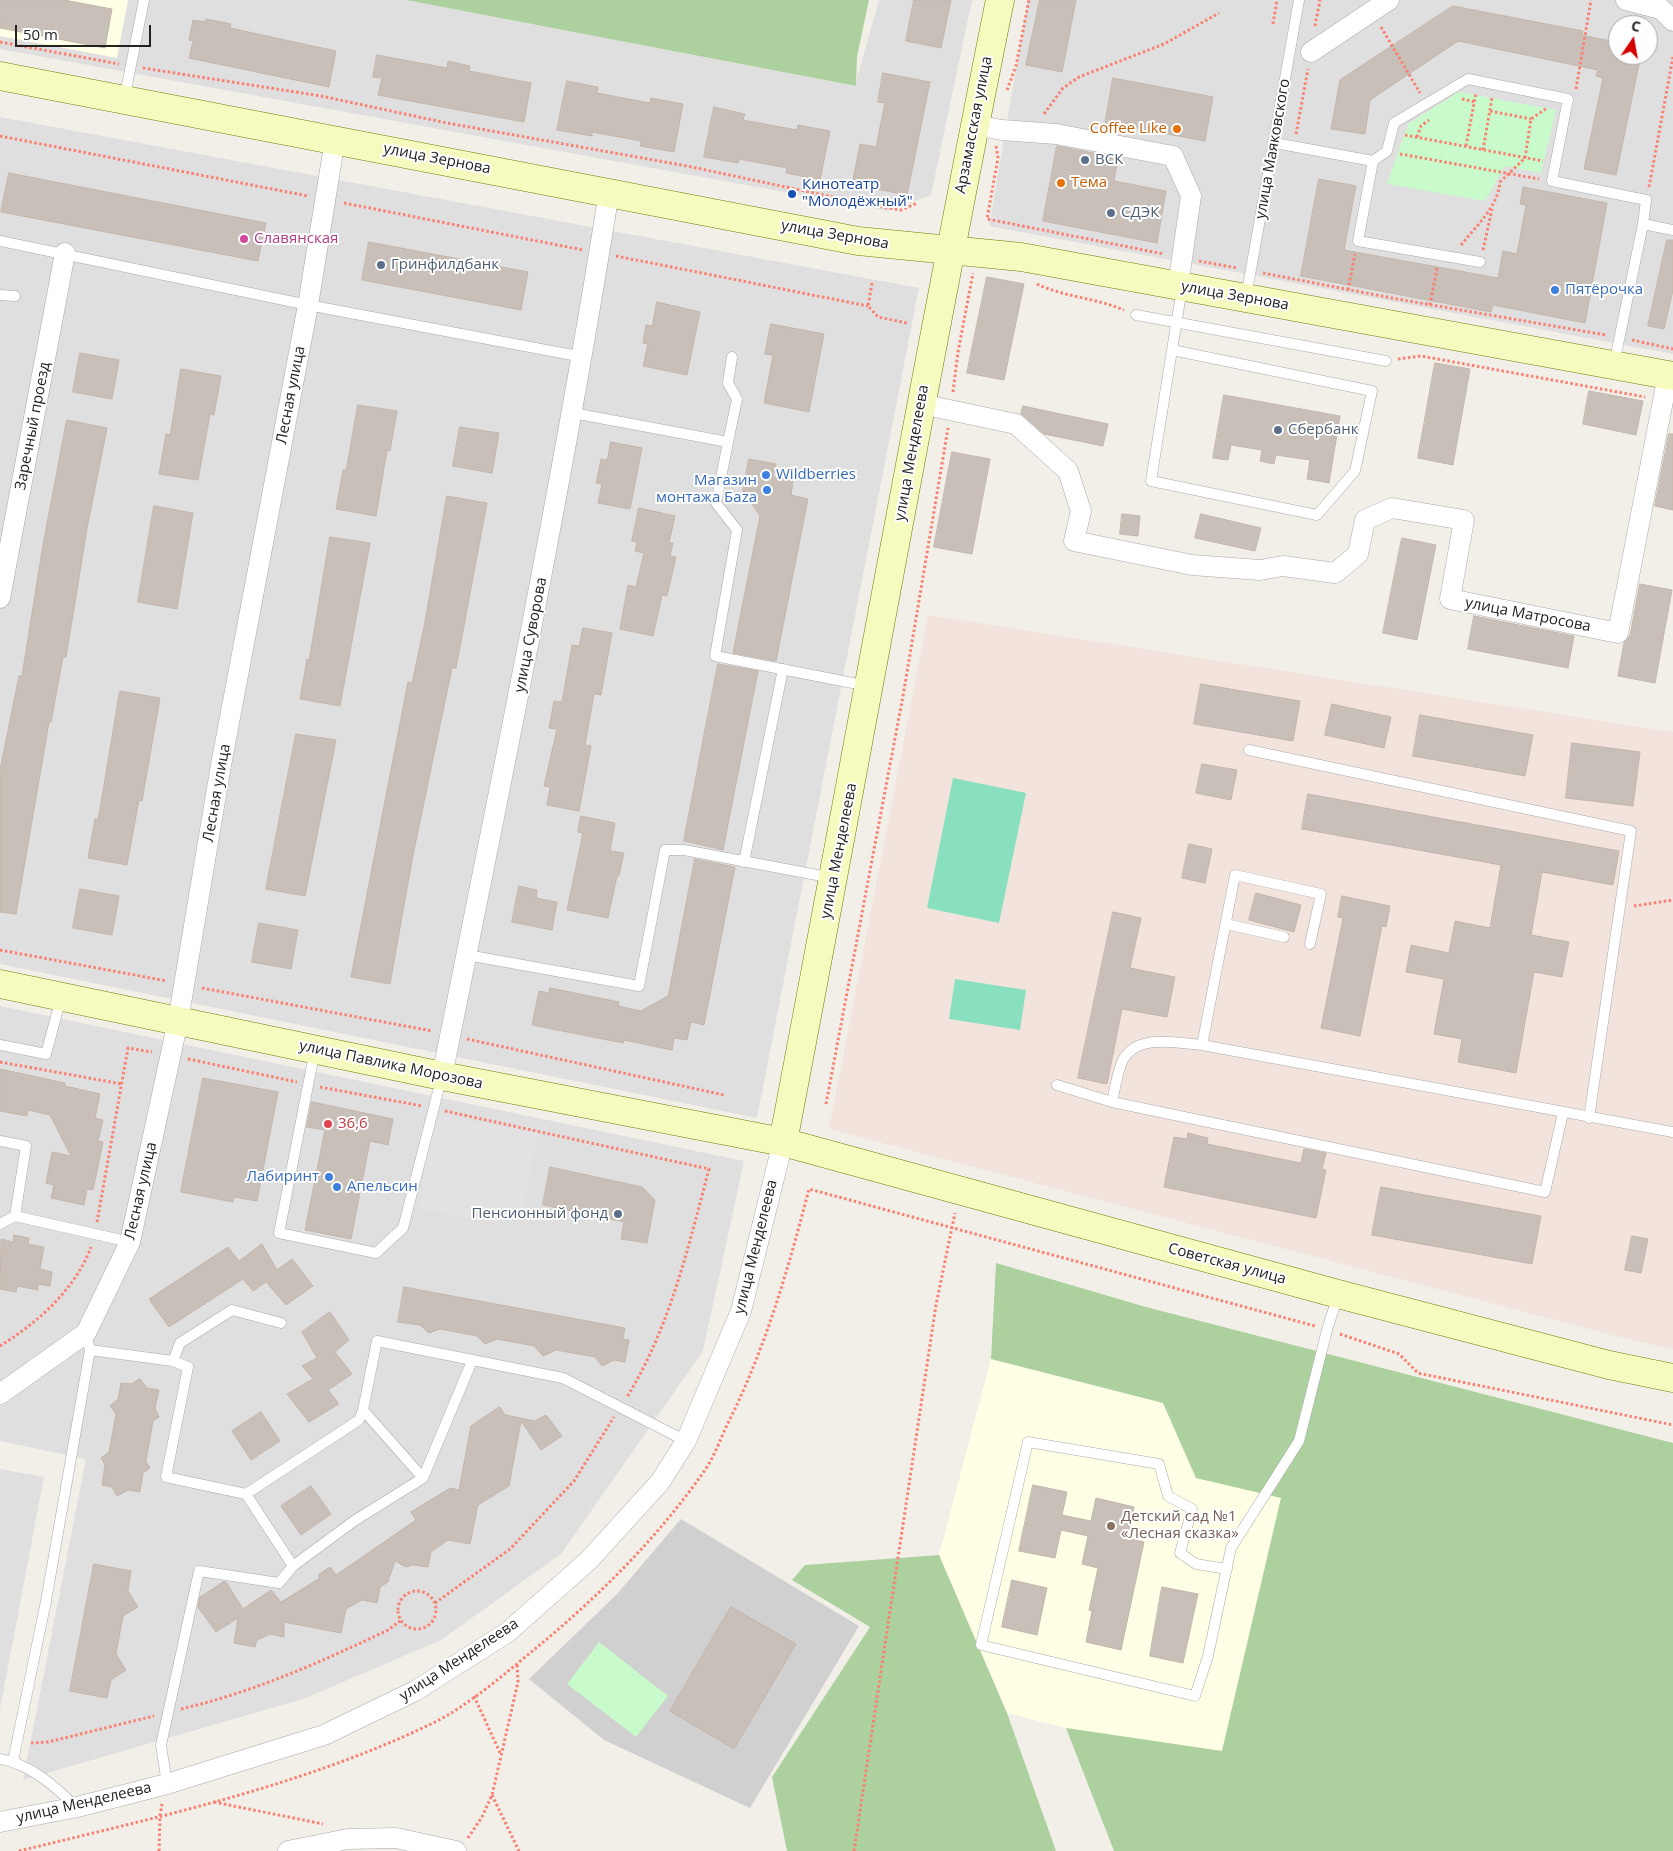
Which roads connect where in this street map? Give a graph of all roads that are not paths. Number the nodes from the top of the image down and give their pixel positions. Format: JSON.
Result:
{"nodes":[{"id":1,"x":144,"y":0,"type":"edge"},
{"id":2,"x":1000,"y":0,"type":"edge"},
{"id":3,"x":1299,"y":0,"type":"edge"},
{"id":4,"x":1389,"y":0,"type":"edge"},
{"id":5,"x":1626,"y":0,"type":"edge"},
{"id":6,"x":1673,"y":21,"type":"edge"},
{"id":7,"x":1311,"y":52,"type":"road end"},
{"id":8,"x":0,"y":76,"type":"edge"},
{"id":9,"x":124,"y":100,"type":"junction"},
{"id":10,"x":985,"y":127,"type":"junction"},
{"id":11,"x":335,"y":140,"type":"junction"},
{"id":12,"x":1275,"y":143,"type":"junction"},
{"id":13,"x":1372,"y":161,"type":"junction"},
{"id":14,"x":609,"y":192,"type":"junction"},
{"id":15,"x":1643,"y":224,"type":"junction"},
{"id":16,"x":1673,"y":230,"type":"edge"},
{"id":17,"x":0,"y":241,"type":"edge"},
{"id":18,"x":950,"y":250,"type":"junction"},
{"id":19,"x":65,"y":253,"type":"junction"},
{"id":20,"x":1480,"y":262,"type":"road end"},
{"id":21,"x":1180,"y":286,"type":"junction"},
{"id":22,"x":0,"y":295,"type":"edge"},
{"id":23,"x":14,"y":296,"type":"dead end"},
{"id":24,"x":1246,"y":298,"type":"junction"},
{"id":25,"x":308,"y":305,"type":"junction"},
{"id":26,"x":1136,"y":315,"type":"road end"},
{"id":27,"x":1177,"y":322,"type":"junction"},
{"id":28,"x":1172,"y":350,"type":"junction"},
{"id":29,"x":583,"y":357,"type":"junction"},
{"id":30,"x":732,"y":357,"type":"dead end"},
{"id":31,"x":1386,"y":361,"type":"road end"},
{"id":32,"x":1614,"y":365,"type":"junction"},
{"id":33,"x":1668,"y":384,"type":"edge"},
{"id":34,"x":921,"y":404,"type":"junction"},
{"id":35,"x":572,"y":413,"type":"junction"},
{"id":36,"x":728,"y":442,"type":"junction"},
{"id":37,"x":0,"y":598,"type":"edge"},
{"id":38,"x":783,"y":669,"type":"junction"},
{"id":39,"x":869,"y":686,"type":"junction"},
{"id":40,"x":1249,"y":750,"type":"dead end"},
{"id":41,"x":744,"y":862,"type":"junction"},
{"id":42,"x":834,"y":879,"type":"junction"},
{"id":43,"x":1226,"y":924,"type":"junction"},
{"id":44,"x":1284,"y":937,"type":"dead end"},
{"id":45,"x":1310,"y":944,"type":"dead end"},
{"id":46,"x":467,"y":955,"type":"junction"},
{"id":47,"x":0,"y":984,"type":"edge"},
{"id":48,"x":62,"y":997,"type":"junction"},
{"id":49,"x":178,"y":1021,"type":"junction"},
{"id":50,"x":0,"y":1045,"type":"edge"},
{"id":51,"x":1202,"y":1045,"type":"junction"},
{"id":52,"x":315,"y":1050,"type":"junction"},
{"id":53,"x":442,"y":1076,"type":"junction"},
{"id":54,"x":1056,"y":1085,"type":"dead end"},
{"id":55,"x":1112,"y":1102,"type":"junction"},
{"id":56,"x":1563,"y":1113,"type":"junction"},
{"id":57,"x":1588,"y":1118,"type":"junction"},
{"id":58,"x":1673,"y":1132,"type":"edge"},
{"id":59,"x":0,"y":1141,"type":"edge"},
{"id":60,"x":783,"y":1142,"type":"junction"},
{"id":61,"x":15,"y":1216,"type":"junction"},
{"id":62,"x":0,"y":1224,"type":"edge"},
{"id":63,"x":130,"y":1242,"type":"junction"},
{"id":64,"x":1338,"y":1294,"type":"junction"},
{"id":65,"x":281,"y":1323,"type":"dead end"},
{"id":66,"x":88,"y":1341,"type":"junction"},
{"id":67,"x":173,"y":1361,"type":"junction"},
{"id":68,"x":472,"y":1361,"type":"junction"},
{"id":69,"x":1673,"y":1378,"type":"edge"},
{"id":70,"x":0,"y":1394,"type":"edge"},
{"id":71,"x":363,"y":1410,"type":"junction"},
{"id":72,"x":686,"y":1442,"type":"junction"},
{"id":73,"x":423,"y":1478,"type":"junction"},
{"id":74,"x":246,"y":1494,"type":"junction"},
{"id":75,"x":293,"y":1566,"type":"junction"},
{"id":76,"x":1227,"y":1569,"type":"junction"},
{"id":77,"x":0,"y":1759,"type":"edge"},
{"id":78,"x":13,"y":1761,"type":"junction"},
{"id":79,"x":167,"y":1784,"type":"junction"},
{"id":80,"x":77,"y":1808,"type":"junction"},
{"id":81,"x":0,"y":1822,"type":"edge"},
{"id":82,"x":460,"y":1848,"type":"edge"},
{"id":83,"x":288,"y":1851,"type":"edge"}],
"edges":[{"from":1,"to":9,"type":"lane"},
{"from":2,"to":10,"type":"street","name":"Арзамасская улица"},
{"from":3,"to":12,"type":"lane","name":"улица Маяковского"},
{"from":4,"to":7,"type":"street"},
{"from":5,"to":6,"type":"street"},
{"from":8,"to":9,"type":"street","name":"улица Зернова"},
{"from":9,"to":11,"type":"street","name":"улица Зернова"},
{"from":10,"to":18,"type":"street","name":"Арзамасская улица"},
{"from":10,"to":21,"type":"street"},
{"from":11,"to":14,"type":"street","name":"улица Зернова"},
{"from":11,"to":25,"type":"street","name":"Лесная улица"},
{"from":12,"to":13,"type":"lane"},
{"from":12,"to":24,"type":"lane","name":"улица Маяковского"},
{"from":13,"to":15,"type":"lane"},
{"from":13,"to":20,"type":"lane"},
{"from":14,"to":18,"type":"street","name":"улица Зернова"},
{"from":14,"to":29,"type":"street","name":"улица Суворова"},
{"from":15,"to":16,"type":"lane"},
{"from":15,"to":32,"type":"lane"},
{"from":17,"to":19,"type":"lane"},
{"from":18,"to":21,"type":"street","name":"улица Зернова"},
{"from":18,"to":34,"type":"street","name":"улица Менделеева"},
{"from":19,"to":25,"type":"lane"},
{"from":19,"to":37,"type":"street","name":"Заречный проезд"},
{"from":21,"to":24,"type":"street","name":"улица Зернова"},
{"from":21,"to":27,"type":"lane"},
{"from":22,"to":23,"type":"lane"},
{"from":24,"to":32,"type":"street","name":"улица Зернова"},
{"from":25,"to":29,"type":"lane"},
{"from":25,"to":49,"type":"street","name":"Лесная улица"},
{"from":26,"to":27,"type":"lane"},
{"from":27,"to":28,"type":"lane"},
{"from":27,"to":31,"type":"lane"},
{"from":28,"to":28,"type":"lane"},
{"from":29,"to":35,"type":"street","name":"улица Суворова"},
{"from":30,"to":36,"type":"lane"},
{"from":32,"to":33,"type":"street","name":"улица Зернова"},
{"from":33,"to":34,"type":"street","name":"улица Матросова"},
{"from":34,"to":39,"type":"street","name":"улица Менделеева"},
{"from":35,"to":36,"type":"lane"},
{"from":35,"to":46,"type":"street","name":"улица Суворова"},
{"from":36,"to":38,"type":"lane"},
{"from":38,"to":39,"type":"lane"},
{"from":38,"to":41,"type":"lane"},
{"from":39,"to":42,"type":"street","name":"улица Менделеева"},
{"from":40,"to":57,"type":"lane"},
{"from":41,"to":42,"type":"lane"},
{"from":41,"to":46,"type":"lane"},
{"from":42,"to":60,"type":"street","name":"улица Менделеева"},
{"from":43,"to":44,"type":"lane"},
{"from":43,"to":45,"type":"lane"},
{"from":43,"to":51,"type":"lane"},
{"from":46,"to":53,"type":"street","name":"улица Суворова"},
{"from":47,"to":48,"type":"street","name":"улица Павлика Морозова"},
{"from":48,"to":49,"type":"street","name":"улица Павлика Морозова"},
{"from":48,"to":50,"type":"lane"},
{"from":49,"to":52,"type":"street","name":"улица Павлика Морозова"},
{"from":49,"to":63,"type":"street","name":"Лесная улица"},
{"from":51,"to":55,"type":"lane"},
{"from":51,"to":56,"type":"lane"},
{"from":52,"to":53,"type":"street","name":"улица Павлика Морозова"},
{"from":52,"to":53,"type":"lane"},
{"from":53,"to":60,"type":"street","name":"улица Павлика Морозова"},
{"from":54,"to":55,"type":"lane"},
{"from":55,"to":56,"type":"lane"},
{"from":56,"to":57,"type":"lane"},
{"from":57,"to":58,"type":"lane"},
{"from":59,"to":61,"type":"lane"},
{"from":60,"to":64,"type":"street","name":"Советская улица"},
{"from":60,"to":72,"type":"street","name":"улица Менделеева"},
{"from":61,"to":62,"type":"lane"},
{"from":61,"to":63,"type":"lane"},
{"from":63,"to":66,"type":"street","name":"Лесная улица"},
{"from":64,"to":69,"type":"street","name":"Советская улица"},
{"from":64,"to":76,"type":"lane"},
{"from":65,"to":67,"type":"lane"},
{"from":66,"to":67,"type":"lane"},
{"from":66,"to":70,"type":"street","name":"Лесная улица"},
{"from":66,"to":78,"type":"lane"},
{"from":67,"to":74,"type":"lane"},
{"from":68,"to":71,"type":"lane"},
{"from":68,"to":72,"type":"lane"},
{"from":68,"to":73,"type":"lane"},
{"from":71,"to":73,"type":"lane"},
{"from":71,"to":74,"type":"lane"},
{"from":72,"to":79,"type":"street","name":"улица Менделеева"},
{"from":73,"to":75,"type":"lane"},
{"from":74,"to":75,"type":"lane"},
{"from":75,"to":79,"type":"lane"},
{"from":76,"to":76,"type":"lane"},
{"from":77,"to":78,"type":"lane"},
{"from":78,"to":80,"type":"lane"},
{"from":79,"to":80,"type":"street","name":"улица Менделеева"},
{"from":80,"to":81,"type":"street","name":"улица Менделеева"},
{"from":82,"to":83,"type":"street"}]}
